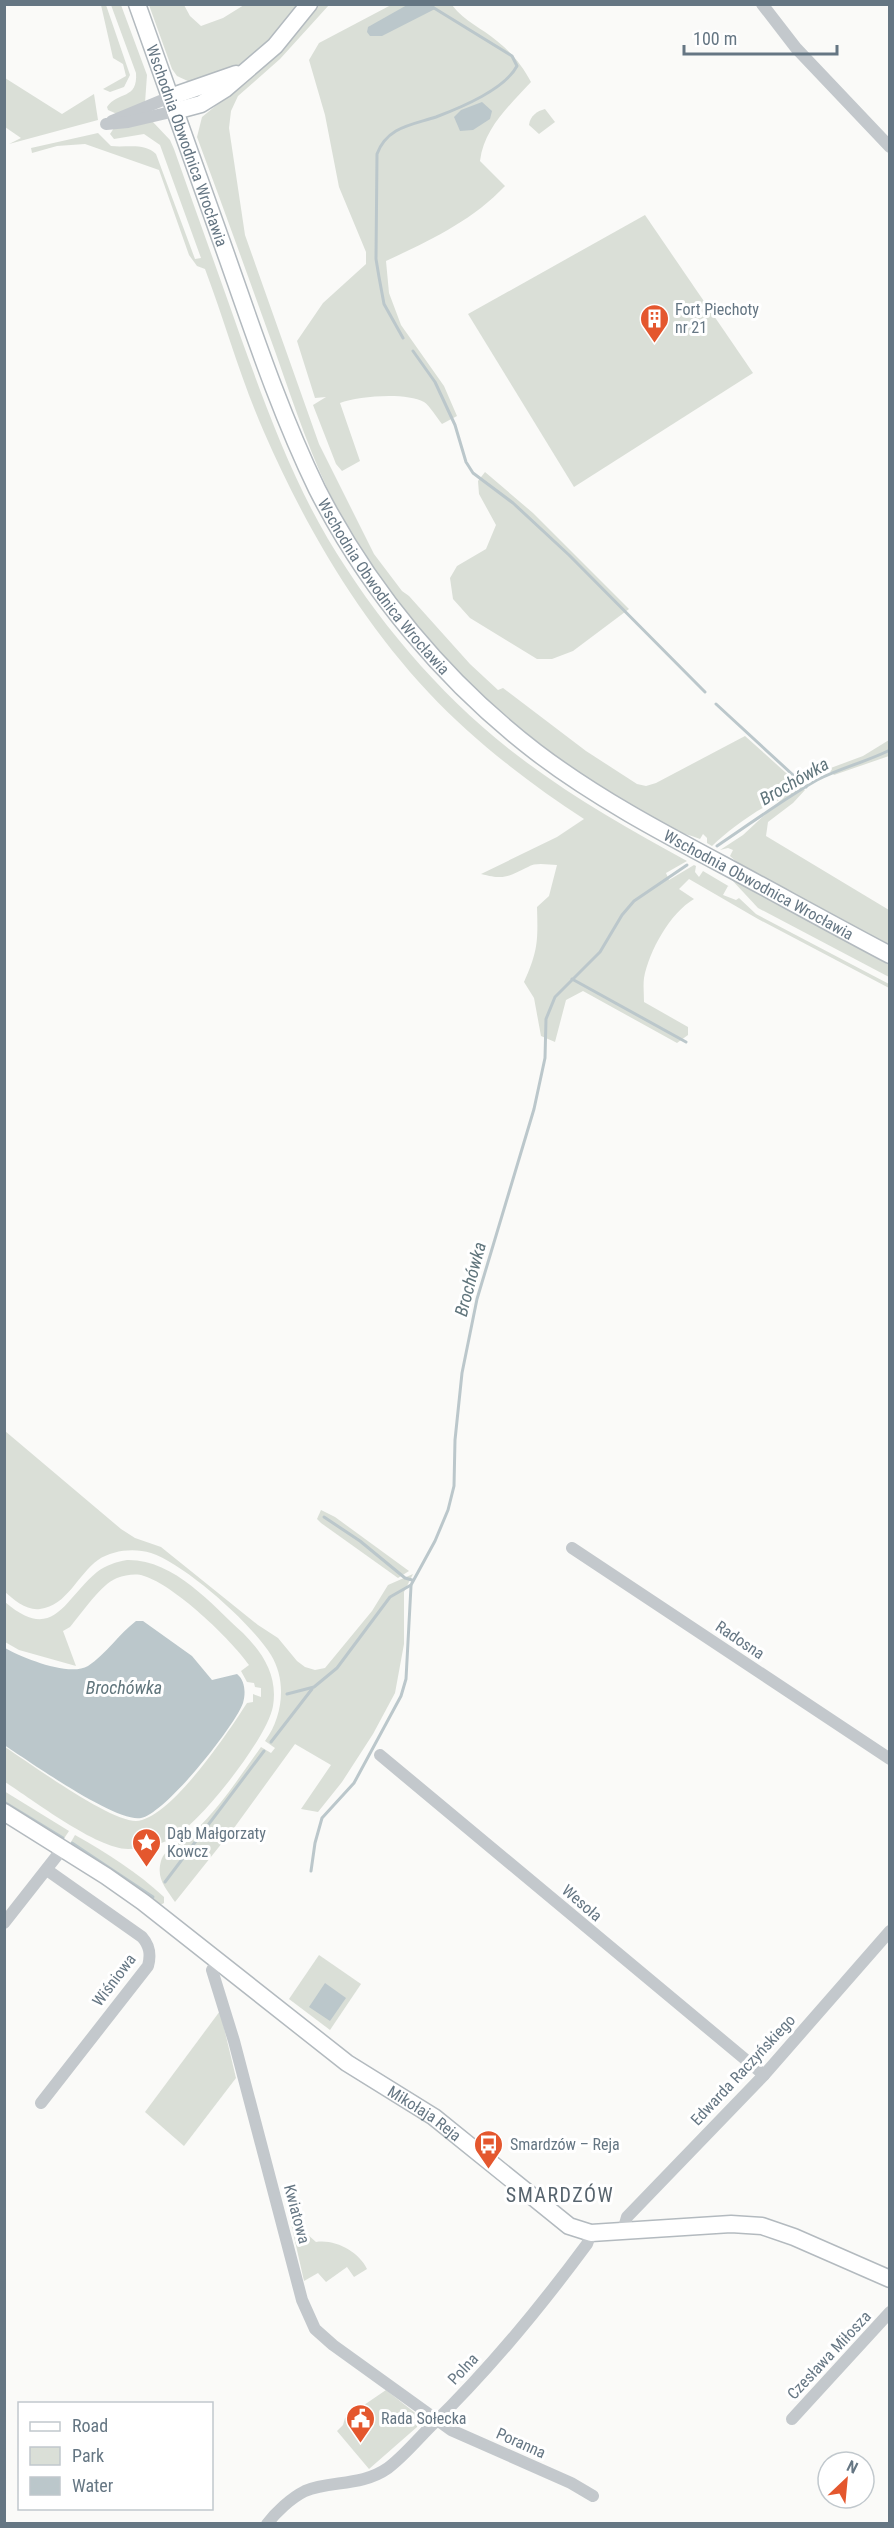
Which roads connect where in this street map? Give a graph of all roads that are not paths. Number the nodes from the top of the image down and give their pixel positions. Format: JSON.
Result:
{"nodes":[{"id":1,"x":136,"y":4,"type":"edge"},
{"id":2,"x":309,"y":4,"type":"edge"},
{"id":3,"x":762,"y":4,"type":"edge"},
{"id":4,"x":172,"y":104,"type":"junction"},
{"id":5,"x":890,"y":147,"type":"edge"},
{"id":6,"x":890,"y":955,"type":"edge"},
{"id":7,"x":572,"y":1548,"type":"dead end"},
{"id":8,"x":380,"y":1755,"type":"dead end"},
{"id":9,"x":890,"y":1759,"type":"edge"},
{"id":10,"x":4,"y":1812,"type":"edge"},
{"id":11,"x":63,"y":1848,"type":"junction"},
{"id":12,"x":47,"y":1870,"type":"junction"},
{"id":13,"x":4,"y":1923,"type":"edge"},
{"id":14,"x":890,"y":1931,"type":"edge"},
{"id":15,"x":219,"y":1960,"type":"junction"},
{"id":16,"x":764,"y":2075,"type":"junction"},
{"id":17,"x":40,"y":2103,"type":"dead end"},
{"id":18,"x":623,"y":2231,"type":"junction"},
{"id":19,"x":591,"y":2232,"type":"junction"},
{"id":20,"x":890,"y":2280,"type":"edge"},
{"id":21,"x":890,"y":2312,"type":"edge"},
{"id":22,"x":792,"y":2419,"type":"dead end"},
{"id":23,"x":437,"y":2421,"type":"junction"},
{"id":24,"x":593,"y":2496,"type":"dead end"},
{"id":25,"x":267,"y":2523,"type":"edge"}],
"edges":[{"from":1,"to":4,"type":"main road","name":"Wschodnia Obwodnica Wrocławia"},
{"from":2,"to":4,"type":"main road"},
{"from":3,"to":5,"type":"street"},
{"from":4,"to":6,"type":"main road","name":"Wschodnia Obwodnica Wrocławia"},
{"from":7,"to":9,"type":"street","name":"Radosna"},
{"from":8,"to":16,"type":"street","name":"Wesoła"},
{"from":10,"to":11,"type":"main road","name":"Mikołaja Reja"},
{"from":11,"to":12,"type":"street"},
{"from":11,"to":15,"type":"main road","name":"Mikołaja Reja"},
{"from":12,"to":13,"type":"street"},
{"from":12,"to":17,"type":"street","name":"Wiśniowa"},
{"from":14,"to":16,"type":"street","name":"Edwarda Raczyńskiego"},
{"from":15,"to":19,"type":"main road","name":"Mikołaja Reja"},
{"from":15,"to":23,"type":"street","name":"Kwiatowa"},
{"from":16,"to":18,"type":"street","name":"Edwarda Raczyńskiego"},
{"from":18,"to":19,"type":"main road","name":"Mikołaja Reja"},
{"from":18,"to":20,"type":"main road","name":"Mikołaja Reja"},
{"from":19,"to":23,"type":"street","name":"Polna"},
{"from":21,"to":22,"type":"street","name":"Czesława Miłosza"},
{"from":23,"to":24,"type":"street","name":"Poranna"},
{"from":23,"to":25,"type":"street","name":"Polna"}]}
